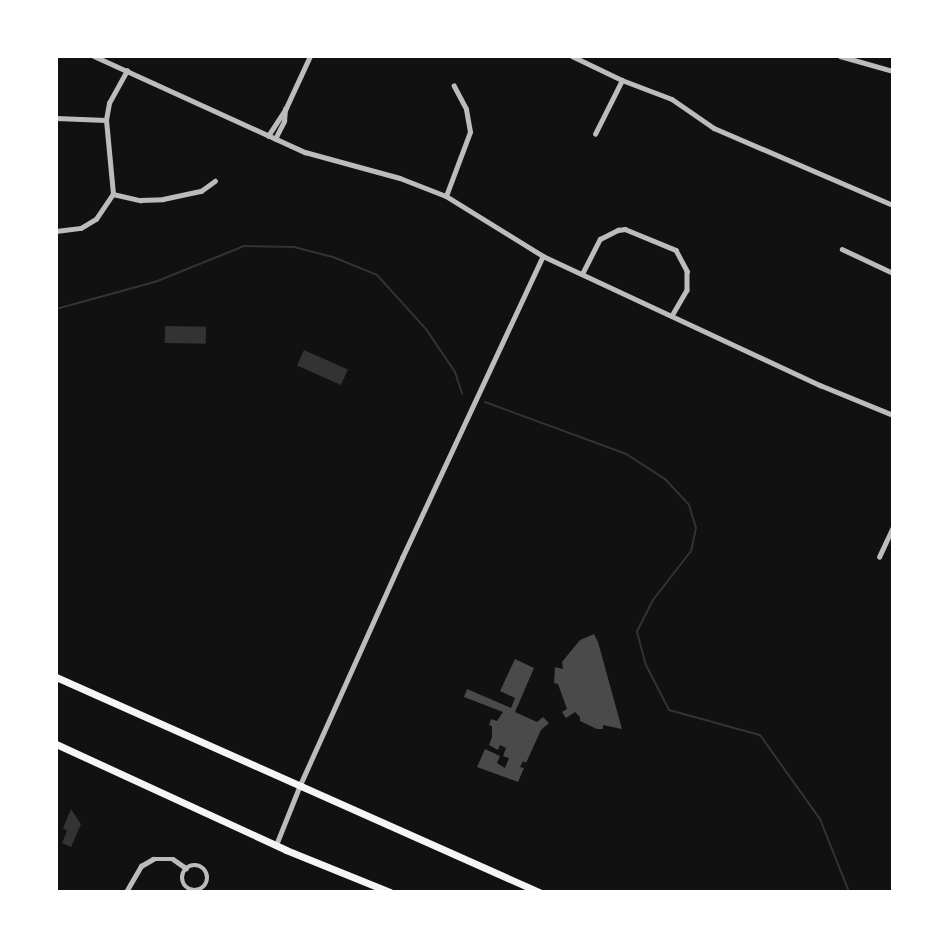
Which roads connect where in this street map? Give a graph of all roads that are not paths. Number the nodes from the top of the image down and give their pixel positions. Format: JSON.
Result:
{"nodes":[{"id":1,"x":94,"y":56,"type":"edge"},
{"id":2,"x":310,"y":56,"type":"edge"},
{"id":3,"x":572,"y":56,"type":"edge"},
{"id":4,"x":840,"y":56,"type":"edge"},
{"id":5,"x":127,"y":71,"type":"junction"},
{"id":6,"x":893,"y":71,"type":"edge"},
{"id":7,"x":622,"y":80,"type":"junction"},
{"id":8,"x":454,"y":86,"type":"dead end"},
{"id":9,"x":286,"y":108,"type":"junction"},
{"id":10,"x":56,"y":118,"type":"edge"},
{"id":11,"x":106,"y":120,"type":"junction"},
{"id":12,"x":595,"y":134,"type":"dead end"},
{"id":13,"x":268,"y":136,"type":"junction"},
{"id":14,"x":275,"y":139,"type":"junction"},
{"id":15,"x":215,"y":181,"type":"dead end"},
{"id":16,"x":113,"y":194,"type":"junction"},
{"id":17,"x":446,"y":196,"type":"junction"},
{"id":18,"x":893,"y":205,"type":"edge"},
{"id":19,"x":56,"y":231,"type":"edge"},
{"id":20,"x":842,"y":249,"type":"dead end"},
{"id":21,"x":543,"y":256,"type":"junction"},
{"id":22,"x":893,"y":273,"type":"edge"},
{"id":23,"x":582,"y":274,"type":"junction"},
{"id":24,"x":672,"y":316,"type":"junction"},
{"id":25,"x":893,"y":415,"type":"edge"},
{"id":26,"x":893,"y":527,"type":"edge"},
{"id":27,"x":879,"y":557,"type":"dead end"},
{"id":28,"x":56,"y":677,"type":"edge"},
{"id":29,"x":56,"y":744,"type":"edge"},
{"id":30,"x":300,"y":785,"type":"junction"},
{"id":31,"x":276,"y":845,"type":"junction"},
{"id":32,"x":186,"y":868,"type":"junction"},
{"id":33,"x":126,"y":892,"type":"edge"},
{"id":34,"x":390,"y":892,"type":"edge"},
{"id":35,"x":539,"y":892,"type":"edge"}],
"edges":[{"from":1,"to":5,"type":"street"},
{"from":2,"to":9,"type":"street"},
{"from":3,"to":7,"type":"street"},
{"from":4,"to":6,"type":"street"},
{"from":5,"to":11,"type":"street"},
{"from":5,"to":13,"type":"street"},
{"from":7,"to":12,"type":"street"},
{"from":7,"to":18,"type":"street"},
{"from":8,"to":17,"type":"street"},
{"from":9,"to":13,"type":"street"},
{"from":9,"to":14,"type":"street"},
{"from":10,"to":11,"type":"street"},
{"from":11,"to":16,"type":"street"},
{"from":13,"to":14,"type":"street"},
{"from":14,"to":17,"type":"street"},
{"from":15,"to":16,"type":"street"},
{"from":16,"to":19,"type":"street"},
{"from":17,"to":21,"type":"street"},
{"from":20,"to":22,"type":"street"},
{"from":21,"to":23,"type":"street"},
{"from":21,"to":30,"type":"street"},
{"from":23,"to":24,"type":"street"},
{"from":23,"to":24,"type":"street"},
{"from":24,"to":25,"type":"street"},
{"from":26,"to":27,"type":"street"},
{"from":28,"to":30,"type":"highway"},
{"from":29,"to":31,"type":"highway"},
{"from":30,"to":31,"type":"street"},
{"from":30,"to":35,"type":"highway"},
{"from":31,"to":34,"type":"highway"},
{"from":32,"to":32,"type":"street"},
{"from":32,"to":33,"type":"street"}]}
